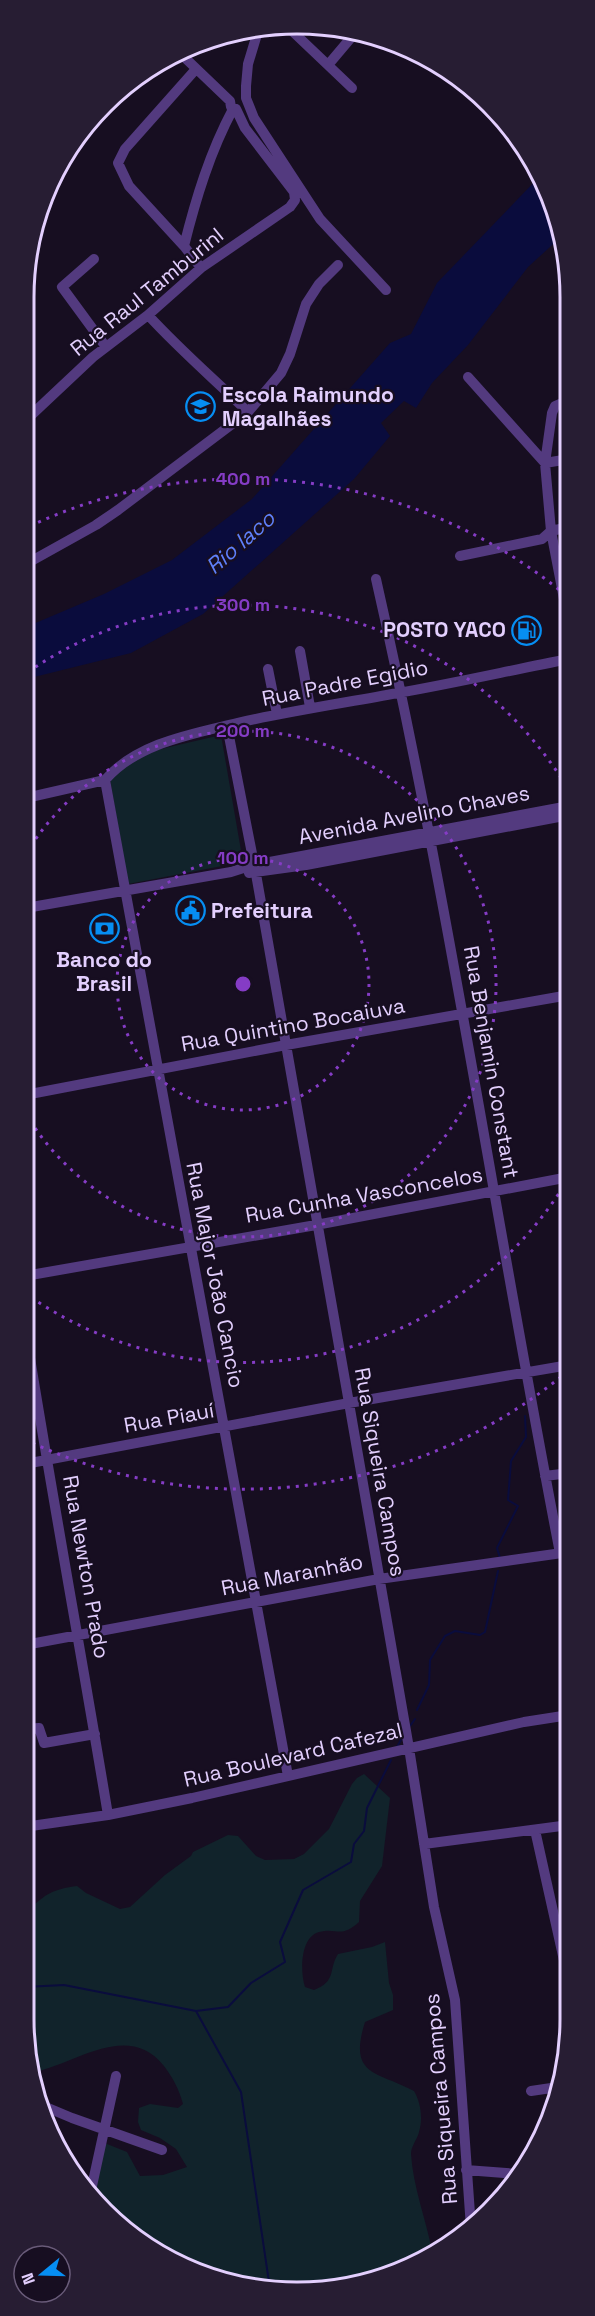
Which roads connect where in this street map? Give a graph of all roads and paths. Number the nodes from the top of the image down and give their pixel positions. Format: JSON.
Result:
{"nodes":[{"id":1,"x":295,"y":34,"type":"edge"},
{"id":2,"x":256,"y":38,"type":"edge"},
{"id":3,"x":349,"y":40,"type":"edge"},
{"id":4,"x":187,"y":60,"type":"edge"},
{"id":5,"x":328,"y":65,"type":"junction"},
{"id":6,"x":196,"y":69,"type":"junction"},
{"id":7,"x":352,"y":87,"type":"dead end"},
{"id":8,"x":237,"y":104,"type":"junction"},
{"id":9,"x":184,"y":246,"type":"junction"},
{"id":10,"x":94,"y":259,"type":"dead end"},
{"id":11,"x":338,"y":265,"type":"dead end"},
{"id":12,"x":201,"y":268,"type":"junction"},
{"id":13,"x":386,"y":290,"type":"dead end"},
{"id":14,"x":148,"y":315,"type":"junction"},
{"id":15,"x":106,"y":347,"type":"junction"},
{"id":16,"x":468,"y":377,"type":"dead end"},
{"id":17,"x":560,"y":404,"type":"edge"},
{"id":18,"x":248,"y":412,"type":"junction"},
{"id":19,"x":34,"y":413,"type":"edge"},
{"id":20,"x":560,"y":460,"type":"edge"},
{"id":21,"x":545,"y":463,"type":"junction"},
{"id":22,"x":560,"y":529,"type":"edge"},
{"id":23,"x":551,"y":531,"type":"junction"},
{"id":24,"x":460,"y":556,"type":"dead end"},
{"id":25,"x":34,"y":560,"type":"edge"},
{"id":26,"x":560,"y":578,"type":"edge"},
{"id":27,"x":376,"y":579,"type":"dead end"},
{"id":28,"x":300,"y":651,"type":"dead end"},
{"id":29,"x":560,"y":661,"type":"edge"},
{"id":30,"x":268,"y":669,"type":"dead end"},
{"id":31,"x":399,"y":693,"type":"junction"},
{"id":32,"x":310,"y":707,"type":"junction"},
{"id":33,"x":277,"y":714,"type":"junction"},
{"id":34,"x":227,"y":726,"type":"junction"},
{"id":35,"x":105,"y":780,"type":"junction"},
{"id":36,"x":34,"y":796,"type":"edge"},
{"id":37,"x":560,"y":808,"type":"edge"},
{"id":38,"x":560,"y":816,"type":"edge"},
{"id":39,"x":429,"y":837,"type":"junction"},
{"id":40,"x":255,"y":870,"type":"junction"},
{"id":41,"x":125,"y":891,"type":"junction"},
{"id":42,"x":34,"y":907,"type":"edge"},
{"id":43,"x":560,"y":998,"type":"edge"},
{"id":44,"x":462,"y":1015,"type":"junction"},
{"id":45,"x":286,"y":1046,"type":"junction"},
{"id":46,"x":159,"y":1070,"type":"junction"},
{"id":47,"x":34,"y":1093,"type":"edge"},
{"id":48,"x":560,"y":1179,"type":"edge"},
{"id":49,"x":495,"y":1191,"type":"junction"},
{"id":50,"x":316,"y":1225,"type":"junction"},
{"id":51,"x":189,"y":1246,"type":"junction"},
{"id":52,"x":34,"y":1274,"type":"edge"},
{"id":53,"x":560,"y":1367,"type":"edge"},
{"id":54,"x":525,"y":1374,"type":"junction"},
{"id":55,"x":34,"y":1384,"type":"edge"},
{"id":56,"x":349,"y":1403,"type":"junction"},
{"id":57,"x":224,"y":1428,"type":"junction"},
{"id":58,"x":46,"y":1460,"type":"junction"},
{"id":59,"x":34,"y":1462,"type":"edge"},
{"id":60,"x":560,"y":1474,"type":"edge"},
{"id":61,"x":545,"y":1476,"type":"junction"},
{"id":62,"x":560,"y":1533,"type":"edge"},
{"id":63,"x":560,"y":1553,"type":"edge"},
{"id":64,"x":379,"y":1579,"type":"junction"},
{"id":65,"x":255,"y":1602,"type":"junction"},
{"id":66,"x":79,"y":1635,"type":"junction"},
{"id":67,"x":34,"y":1643,"type":"edge"},
{"id":68,"x":560,"y":1716,"type":"edge"},
{"id":69,"x":34,"y":1728,"type":"edge"},
{"id":70,"x":94,"y":1734,"type":"junction"},
{"id":71,"x":409,"y":1748,"type":"junction"},
{"id":72,"x":288,"y":1776,"type":"junction"},
{"id":73,"x":108,"y":1815,"type":"junction"},
{"id":74,"x":34,"y":1826,"type":"edge"},
{"id":75,"x":560,"y":1826,"type":"edge"},
{"id":76,"x":535,"y":1830,"type":"junction"},
{"id":77,"x":424,"y":1844,"type":"junction"},
{"id":78,"x":560,"y":1942,"type":"edge"},
{"id":79,"x":116,"y":2076,"type":"dead end"},
{"id":80,"x":552,"y":2088,"type":"edge"},
{"id":81,"x":531,"y":2091,"type":"dead end"},
{"id":82,"x":50,"y":2108,"type":"edge"},
{"id":83,"x":103,"y":2129,"type":"junction"},
{"id":84,"x":162,"y":2150,"type":"dead end"},
{"id":85,"x":466,"y":2170,"type":"junction"},
{"id":86,"x":510,"y":2173,"type":"edge"},
{"id":87,"x":92,"y":2183,"type":"edge"},
{"id":88,"x":470,"y":2217,"type":"edge"}],
"edges":[{"from":1,"to":5,"type":"street"},
{"from":2,"to":8,"type":"street"},
{"from":3,"to":5,"type":"street"},
{"from":4,"to":6,"type":"street"},
{"from":5,"to":7,"type":"street"},
{"from":6,"to":8,"type":"street"},
{"from":6,"to":9,"type":"street"},
{"from":8,"to":9,"type":"street"},
{"from":8,"to":12,"type":"street","name":"Rua Raul Tamburinl"},
{"from":8,"to":13,"type":"street"},
{"from":9,"to":12,"type":"street"},
{"from":10,"to":15,"type":"street"},
{"from":11,"to":18,"type":"street"},
{"from":12,"to":14,"type":"street","name":"Rua Raul Tamburinl"},
{"from":14,"to":15,"type":"street","name":"Rua Raul Tamburinl"},
{"from":14,"to":18,"type":"street"},
{"from":15,"to":19,"type":"street","name":"Rua Raul Tamburinl"},
{"from":16,"to":21,"type":"street"},
{"from":17,"to":21,"type":"street"},
{"from":18,"to":25,"type":"street"},
{"from":20,"to":21,"type":"street"},
{"from":21,"to":23,"type":"street"},
{"from":22,"to":23,"type":"street"},
{"from":23,"to":24,"type":"street"},
{"from":23,"to":26,"type":"street"},
{"from":27,"to":31,"type":"street","name":"Rua Benjamin Constant"},
{"from":28,"to":32,"type":"street"},
{"from":29,"to":31,"type":"street","name":"Rua Padre Egidio"},
{"from":30,"to":33,"type":"street"},
{"from":31,"to":32,"type":"street","name":"Rua Padre Egidio"},
{"from":31,"to":39,"type":"street","name":"Rua Benjamin Constant"},
{"from":32,"to":33,"type":"street","name":"Rua Padre Egidio"},
{"from":33,"to":34,"type":"street","name":"Rua Padre Egidio"},
{"from":34,"to":35,"type":"street","name":"Rua Padre Egidio"},
{"from":34,"to":40,"type":"street","name":"Rua Siqueira Campos"},
{"from":35,"to":36,"type":"street"},
{"from":35,"to":41,"type":"street","name":"Rua Major João Cancio"},
{"from":37,"to":39,"type":"street","name":"Avenida Avelino Chaves"},
{"from":38,"to":39,"type":"street","name":"Avenida Avelino Chaves"},
{"from":39,"to":40,"type":"street","name":"Avenida Avelino Chaves"},
{"from":39,"to":44,"type":"street","name":"Rua Benjamin Constant"},
{"from":40,"to":41,"type":"street","name":"Avenida Avelino Chaves"},
{"from":40,"to":45,"type":"street","name":"Rua Siqueira Campos"},
{"from":41,"to":42,"type":"street","name":"Avenida Avelino Chaves"},
{"from":41,"to":46,"type":"street","name":"Rua Major João Cancio"},
{"from":43,"to":44,"type":"street","name":"Rua Quintino Bocaiuva"},
{"from":44,"to":45,"type":"street","name":"Rua Quintino Bocaiuva"},
{"from":44,"to":49,"type":"street","name":"Rua Benjamin Constant"},
{"from":45,"to":46,"type":"street","name":"Rua Quintino Bocaiuva"},
{"from":45,"to":50,"type":"street","name":"Rua Siqueira Campos"},
{"from":46,"to":47,"type":"street","name":"Rua Quintino Bocaiuva"},
{"from":46,"to":51,"type":"street","name":"Rua Major João Cancio"},
{"from":48,"to":49,"type":"street","name":"Rua Cunha Vasconcelos"},
{"from":49,"to":50,"type":"street","name":"Rua Cunha Vasconcelos"},
{"from":49,"to":54,"type":"street","name":"Rua Benjamin Constant"},
{"from":50,"to":51,"type":"street","name":"Rua Cunha Vasconcelos"},
{"from":50,"to":56,"type":"street","name":"Rua Siqueira Campos"},
{"from":51,"to":52,"type":"street","name":"Rua Cunha Vasconcelos"},
{"from":51,"to":57,"type":"street","name":"Rua Major João Cancio"},
{"from":53,"to":54,"type":"street","name":"Rua Piauí"},
{"from":54,"to":56,"type":"street","name":"Rua Piauí"},
{"from":54,"to":61,"type":"street","name":"Rua Benjamin Constant"},
{"from":55,"to":58,"type":"street","name":"Rua Newton Prado"},
{"from":56,"to":57,"type":"street","name":"Rua Piauí"},
{"from":56,"to":64,"type":"street","name":"Rua Siqueira Campos"},
{"from":57,"to":58,"type":"street","name":"Rua Piauí"},
{"from":57,"to":65,"type":"street","name":"Rua Major João Cancio"},
{"from":58,"to":59,"type":"street","name":"Rua Piauí"},
{"from":58,"to":66,"type":"street","name":"Rua Newton Prado"},
{"from":60,"to":61,"type":"street"},
{"from":61,"to":62,"type":"street","name":"Rua Benjamin Constant"},
{"from":63,"to":64,"type":"street","name":"Rua Maranhão"},
{"from":64,"to":65,"type":"street","name":"Rua Maranhão"},
{"from":64,"to":71,"type":"street","name":"Rua Siqueira Campos"},
{"from":65,"to":66,"type":"street","name":"Rua Maranhão"},
{"from":65,"to":72,"type":"street","name":"Rua Major João Cancio"},
{"from":66,"to":67,"type":"street","name":"Rua Maranhão"},
{"from":66,"to":70,"type":"street","name":"Rua Newton Prado"},
{"from":68,"to":71,"type":"street","name":"Rua Boulevard Cafezal"},
{"from":69,"to":70,"type":"street"},
{"from":70,"to":73,"type":"street","name":"Rua Newton Prado"},
{"from":71,"to":72,"type":"street","name":"Rua Boulevard Cafezal"},
{"from":71,"to":77,"type":"street","name":"Rua Siqueira Campos"},
{"from":72,"to":73,"type":"street","name":"Rua Boulevard Cafezal"},
{"from":73,"to":74,"type":"street","name":"Rua Boulevard Cafezal"},
{"from":75,"to":76,"type":"street"},
{"from":76,"to":77,"type":"street"},
{"from":76,"to":78,"type":"street"},
{"from":77,"to":85,"type":"street","name":"Rua Siqueira Campos"},
{"from":79,"to":83,"type":"street"},
{"from":80,"to":81,"type":"street"},
{"from":82,"to":83,"type":"street"},
{"from":83,"to":84,"type":"street"},
{"from":83,"to":87,"type":"street"},
{"from":85,"to":86,"type":"street"},
{"from":85,"to":88,"type":"street","name":"Rua Siqueira Campos"}]}
